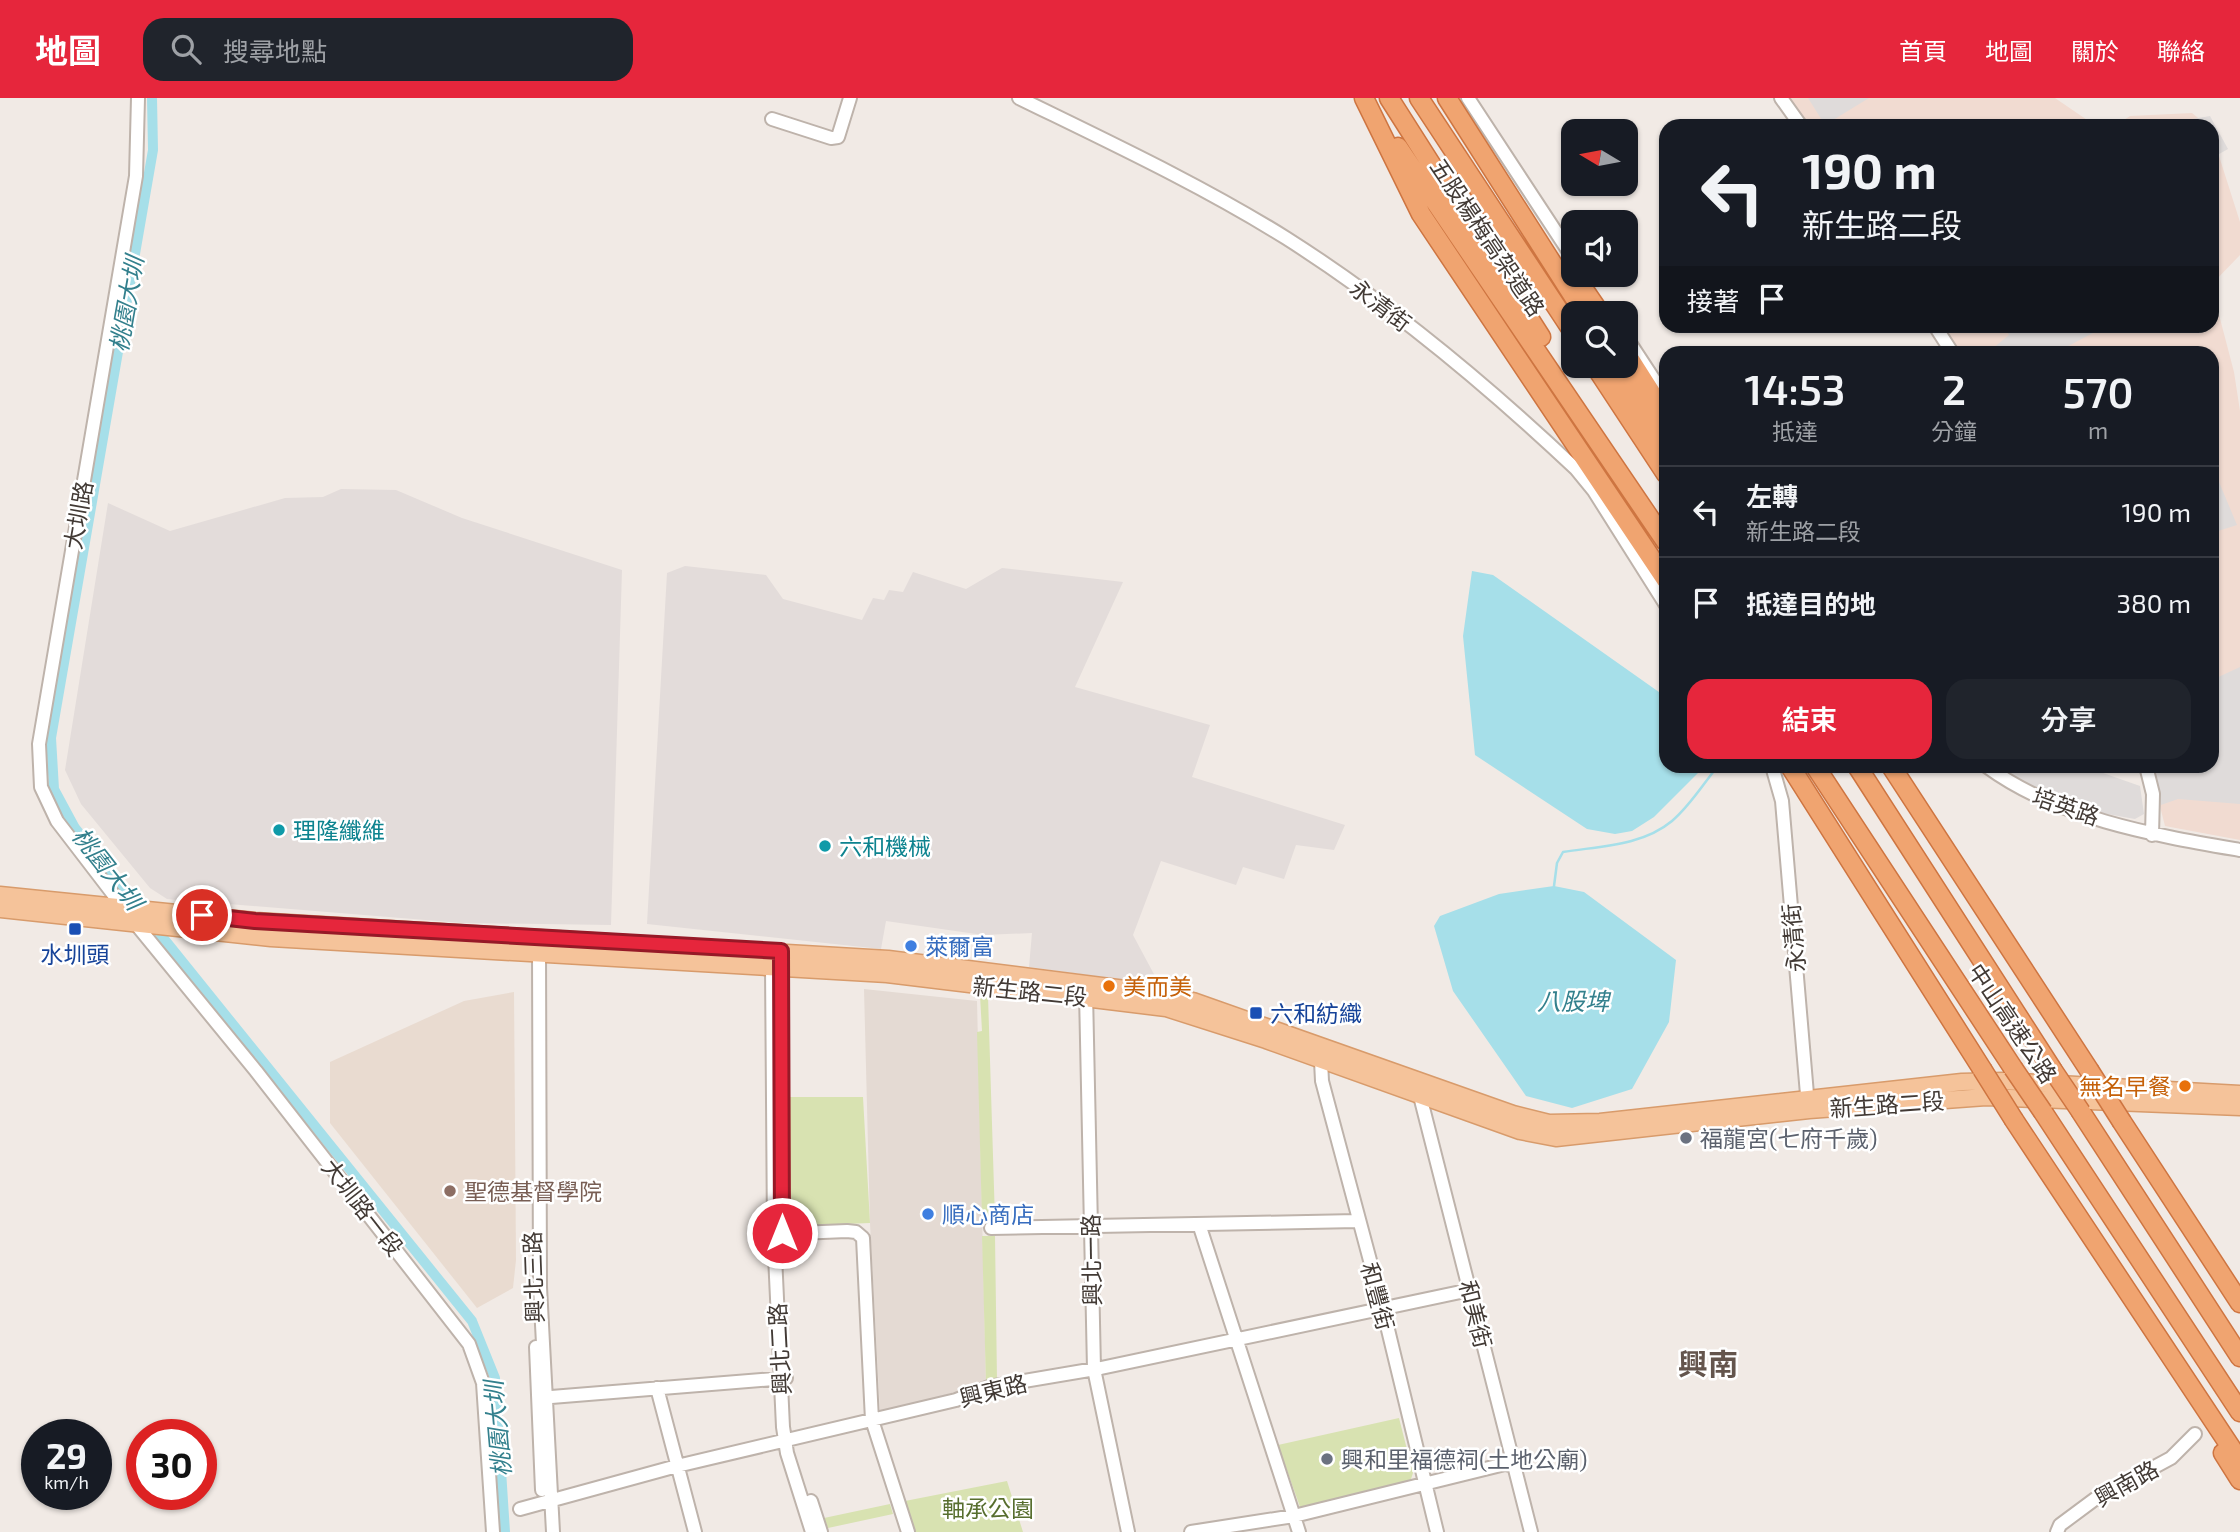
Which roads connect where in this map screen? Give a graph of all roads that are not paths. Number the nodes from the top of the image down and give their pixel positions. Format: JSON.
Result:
{"nodes":[{"id":1,"x":138,"y":98,"type":"edge"},
{"id":2,"x":850,"y":98,"type":"edge"},
{"id":3,"x":1019,"y":98,"type":"edge"},
{"id":4,"x":1364,"y":98,"type":"edge"},
{"id":5,"x":1389,"y":98,"type":"edge"},
{"id":6,"x":1419,"y":98,"type":"edge"},
{"id":7,"x":1447,"y":98,"type":"edge"},
{"id":8,"x":1468,"y":98,"type":"edge"},
{"id":9,"x":1781,"y":98,"type":"edge"},
{"id":10,"x":772,"y":119,"type":"dead end"},
{"id":11,"x":1796,"y":119,"type":"edge"},
{"id":12,"x":1476,"y":142,"type":"junction"},
{"id":13,"x":1561,"y":240,"type":"edge"},
{"id":14,"x":1561,"y":256,"type":"edge"},
{"id":15,"x":1576,"y":301,"type":"edge"},
{"id":16,"x":1561,"y":314,"type":"edge"},
{"id":17,"x":1638,"y":355,"type":"edge"},
{"id":18,"x":1638,"y":372,"type":"edge"},
{"id":19,"x":1603,"y":378,"type":"edge"},
{"id":20,"x":1624,"y":378,"type":"edge"},
{"id":21,"x":1659,"y":387,"type":"edge"},
{"id":22,"x":1659,"y":405,"type":"edge"},
{"id":23,"x":1659,"y":436,"type":"edge"},
{"id":24,"x":1659,"y":463,"type":"edge"},
{"id":25,"x":1659,"y":523,"type":"edge"},
{"id":26,"x":1659,"y":532,"type":"edge"},
{"id":27,"x":1659,"y":570,"type":"edge"},
{"id":28,"x":1659,"y":594,"type":"edge"},
{"id":29,"x":1774,"y":773,"type":"edge"},
{"id":30,"x":1794,"y":773,"type":"edge"},
{"id":31,"x":1820,"y":773,"type":"edge"},
{"id":32,"x":1862,"y":773,"type":"edge"},
{"id":33,"x":1896,"y":773,"type":"edge"},
{"id":34,"x":1997,"y":773,"type":"edge"},
{"id":35,"x":2148,"y":773,"type":"edge"},
{"id":36,"x":2152,"y":835,"type":"junction"},
{"id":37,"x":2240,"y":850,"type":"edge"},
{"id":38,"x":0,"y":895,"type":"edge"},
{"id":39,"x":123,"y":907,"type":"junction"},
{"id":40,"x":0,"y":908,"type":"edge"},
{"id":41,"x":135,"y":923,"type":"junction"},
{"id":42,"x":536,"y":947,"type":"junction"},
{"id":43,"x":778,"y":961,"type":"junction"},
{"id":44,"x":1088,"y":994,"type":"junction"},
{"id":45,"x":1321,"y":1061,"type":"junction"},
{"id":46,"x":2240,"y":1094,"type":"edge"},
{"id":47,"x":1420,"y":1096,"type":"junction"},
{"id":48,"x":1808,"y":1104,"type":"junction"},
{"id":49,"x":2240,"y":1107,"type":"edge"},
{"id":50,"x":1357,"y":1221,"type":"junction"},
{"id":51,"x":1199,"y":1224,"type":"junction"},
{"id":52,"x":1094,"y":1226,"type":"junction"},
{"id":53,"x":991,"y":1228,"type":"dead end"},
{"id":54,"x":778,"y":1233,"type":"junction"},
{"id":55,"x":1470,"y":1290,"type":"junction"},
{"id":56,"x":2240,"y":1303,"type":"edge"},
{"id":57,"x":1383,"y":1309,"type":"junction"},
{"id":58,"x":2154,"y":1335,"type":"junction"},
{"id":59,"x":1235,"y":1339,"type":"junction"},
{"id":60,"x":2240,"y":1357,"type":"edge"},
{"id":61,"x":1098,"y":1368,"type":"junction"},
{"id":62,"x":784,"y":1378,"type":"junction"},
{"id":63,"x":657,"y":1388,"type":"junction"},
{"id":64,"x":543,"y":1398,"type":"junction"},
{"id":65,"x":2240,"y":1412,"type":"edge"},
{"id":66,"x":872,"y":1420,"type":"junction"},
{"id":67,"x":2195,"y":1434,"type":"dead end"},
{"id":68,"x":788,"y":1439,"type":"junction"},
{"id":69,"x":2240,"y":1461,"type":"edge"},
{"id":70,"x":677,"y":1466,"type":"junction"},
{"id":71,"x":1514,"y":1466,"type":"junction"},
{"id":72,"x":2240,"y":1480,"type":"edge"},
{"id":73,"x":1426,"y":1487,"type":"junction"},
{"id":74,"x":547,"y":1500,"type":"junction"},
{"id":75,"x":520,"y":1509,"type":"dead end"},
{"id":76,"x":1297,"y":1523,"type":"edge"},
{"id":77,"x":493,"y":1532,"type":"edge"},
{"id":78,"x":544,"y":1532,"type":"edge"},
{"id":79,"x":553,"y":1532,"type":"edge"},
{"id":80,"x":695,"y":1532,"type":"edge"},
{"id":81,"x":812,"y":1532,"type":"edge"},
{"id":82,"x":821,"y":1532,"type":"edge"},
{"id":83,"x":908,"y":1532,"type":"edge"},
{"id":84,"x":1128,"y":1532,"type":"edge"},
{"id":85,"x":1135,"y":1532,"type":"edge"},
{"id":86,"x":1191,"y":1532,"type":"edge"},
{"id":87,"x":1237,"y":1532,"type":"edge"},
{"id":88,"x":1437,"y":1532,"type":"edge"},
{"id":89,"x":1531,"y":1532,"type":"edge"},
{"id":90,"x":2057,"y":1532,"type":"edge"}],
"edges":[{"from":1,"to":39,"type":"street","name":"大圳路"},
{"from":2,"to":10,"type":"street"},
{"from":3,"to":28,"type":"street","name":"永清街"},
{"from":4,"to":26,"type":"highway","name":"五股楊梅高架道路"},
{"from":4,"to":27,"type":"highway"},
{"from":5,"to":25,"type":"highway"},
{"from":6,"to":16,"type":"highway"},
{"from":7,"to":12,"type":"highway","name":"五股楊梅高架道路"},
{"from":8,"to":13,"type":"street"},
{"from":9,"to":11,"type":"street"},
{"from":12,"to":14,"type":"highway"},
{"from":12,"to":15,"type":"highway","name":"五股楊梅高架道路"},
{"from":17,"to":21,"type":"street"},
{"from":18,"to":22,"type":"highway"},
{"from":19,"to":24,"type":"highway"},
{"from":20,"to":23,"type":"highway"},
{"from":29,"to":48,"type":"street","name":"永清街"},
{"from":30,"to":58,"type":"highway","bridge":true},
{"from":31,"to":65,"type":"highway","name":"中山高速公路","bridge":true},
{"from":32,"to":60,"type":"highway","name":"中山高速公路","bridge":true},
{"from":33,"to":56,"type":"highway","bridge":true},
{"from":34,"to":36,"type":"street","name":"培英路"},
{"from":35,"to":36,"type":"street"},
{"from":36,"to":37,"type":"street","name":"培英路"},
{"from":38,"to":39,"type":"main road","name":"新生路二段"},
{"from":39,"to":42,"type":"main road","name":"新生路二段"},
{"from":40,"to":41,"type":"main road","name":"新生路二段"},
{"from":41,"to":42,"type":"main road","name":"新生路二段"},
{"from":41,"to":77,"type":"street","name":"大圳路一段"},
{"from":42,"to":43,"type":"main road","name":"新生路二段"},
{"from":42,"to":64,"type":"street","name":"興北三路"},
{"from":43,"to":44,"type":"main road","name":"新生路二段"},
{"from":43,"to":54,"type":"street","name":"興北二路"},
{"from":44,"to":45,"type":"main road","name":"新生路二段"},
{"from":44,"to":48,"type":"main road","name":"新生路二段"},
{"from":44,"to":52,"type":"street","name":"興北一路"},
{"from":45,"to":47,"type":"main road","name":"新生路二段"},
{"from":45,"to":50,"type":"street","name":"和豐街"},
{"from":46,"to":48,"type":"main road","name":"新生路二段"},
{"from":47,"to":48,"type":"main road","name":"新生路二段"},
{"from":47,"to":55,"type":"street","name":"和美街"},
{"from":48,"to":49,"type":"main road","name":"新生路二段"},
{"from":50,"to":51,"type":"street"},
{"from":50,"to":57,"type":"street","name":"和豐街"},
{"from":51,"to":52,"type":"street"},
{"from":51,"to":59,"type":"street"},
{"from":52,"to":53,"type":"street"},
{"from":52,"to":61,"type":"street","name":"興北一路"},
{"from":54,"to":62,"type":"street","name":"興北二路"},
{"from":54,"to":66,"type":"street"},
{"from":55,"to":57,"type":"street","name":"興東路"},
{"from":55,"to":71,"type":"street","name":"和美街"},
{"from":57,"to":59,"type":"street","name":"興東路"},
{"from":57,"to":73,"type":"street","name":"和豐街"},
{"from":58,"to":69,"type":"highway"},
{"from":58,"to":72,"type":"highway"},
{"from":59,"to":61,"type":"street","name":"興東路"},
{"from":59,"to":76,"type":"street"},
{"from":61,"to":66,"type":"street","name":"興東路"},
{"from":61,"to":84,"type":"street"},
{"from":61,"to":85,"type":"street"},
{"from":62,"to":63,"type":"street"},
{"from":62,"to":68,"type":"street","name":"興北二路"},
{"from":63,"to":64,"type":"street"},
{"from":63,"to":70,"type":"street"},
{"from":64,"to":74,"type":"street","name":"興北三路"},
{"from":66,"to":68,"type":"street","name":"興東路"},
{"from":66,"to":83,"type":"street"},
{"from":67,"to":90,"type":"street","name":"興南路"},
{"from":68,"to":70,"type":"street","name":"興東路"},
{"from":68,"to":81,"type":"street","name":"興北二路"},
{"from":68,"to":82,"type":"street","name":"興北二路"},
{"from":70,"to":74,"type":"street","name":"興東路"},
{"from":70,"to":80,"type":"street"},
{"from":71,"to":73,"type":"street"},
{"from":71,"to":89,"type":"street","name":"和美街"},
{"from":73,"to":76,"type":"street"},
{"from":73,"to":88,"type":"street","name":"和豐街"},
{"from":74,"to":75,"type":"street","name":"興東路"},
{"from":74,"to":78,"type":"street"},
{"from":74,"to":79,"type":"street"},
{"from":76,"to":86,"type":"street"},
{"from":76,"to":87,"type":"street"}]}
